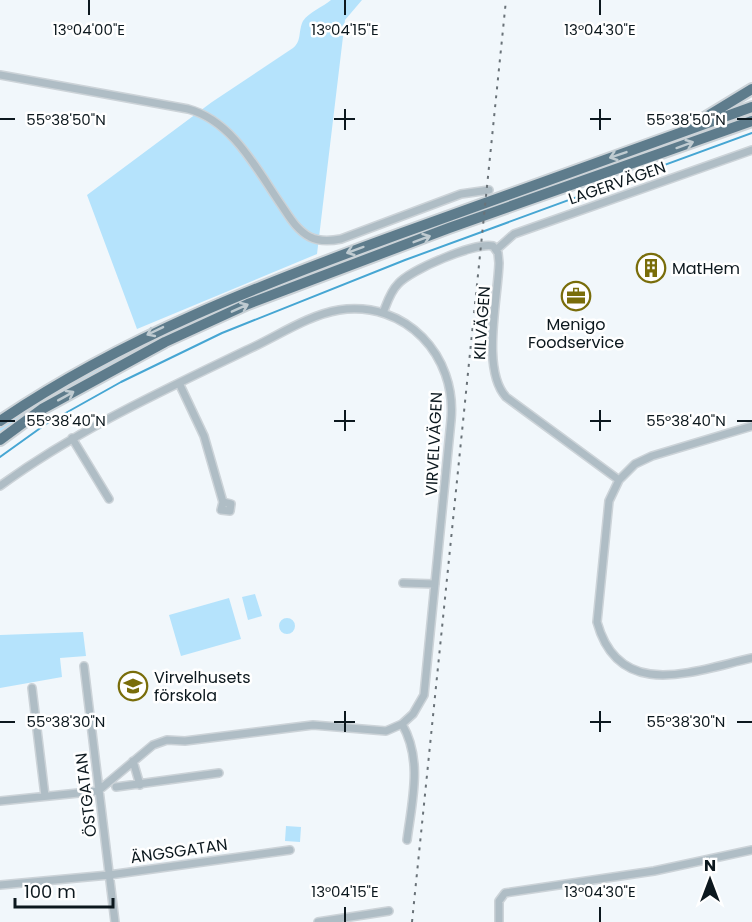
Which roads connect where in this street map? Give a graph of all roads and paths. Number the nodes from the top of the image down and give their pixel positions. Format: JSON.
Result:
{"nodes":[{"id":1,"x":0,"y":75,"type":"edge"},
{"id":2,"x":752,"y":89,"type":"edge"},
{"id":3,"x":752,"y":107,"type":"edge"},
{"id":4,"x":752,"y":121,"type":"edge"},
{"id":5,"x":674,"y":136,"type":"junction"},
{"id":6,"x":752,"y":150,"type":"edge"},
{"id":7,"x":489,"y":190,"type":"dead end"},
{"id":8,"x":496,"y":250,"type":"junction"},
{"id":9,"x":382,"y":313,"type":"junction"},
{"id":10,"x":179,"y":383,"type":"junction"},
{"id":11,"x":0,"y":421,"type":"edge"},
{"id":12,"x":752,"y":426,"type":"edge"},
{"id":13,"x":72,"y":438,"type":"junction"},
{"id":14,"x":0,"y":440,"type":"edge"},
{"id":15,"x":619,"y":480,"type":"junction"},
{"id":16,"x":0,"y":486,"type":"edge"},
{"id":17,"x":109,"y":499,"type":"dead end"},
{"id":18,"x":223,"y":502,"type":"dead end"},
{"id":19,"x":403,"y":583,"type":"dead end"},
{"id":20,"x":435,"y":584,"type":"junction"},
{"id":21,"x":752,"y":658,"type":"edge"},
{"id":22,"x":84,"y":666,"type":"dead end"},
{"id":23,"x":32,"y":688,"type":"dead end"},
{"id":24,"x":402,"y":724,"type":"junction"},
{"id":25,"x":133,"y":761,"type":"junction"},
{"id":26,"x":219,"y":773,"type":"dead end"},
{"id":27,"x":140,"y":784,"type":"junction"},
{"id":28,"x":116,"y":787,"type":"dead end"},
{"id":29,"x":98,"y":791,"type":"junction"},
{"id":30,"x":45,"y":796,"type":"junction"},
{"id":31,"x":0,"y":801,"type":"edge"},
{"id":32,"x":407,"y":840,"type":"dead end"},
{"id":33,"x":290,"y":850,"type":"dead end"},
{"id":34,"x":752,"y":850,"type":"edge"},
{"id":35,"x":109,"y":875,"type":"junction"},
{"id":36,"x":0,"y":885,"type":"edge"},
{"id":37,"x":389,"y":911,"type":"dead end"},
{"id":38,"x":115,"y":922,"type":"edge"},
{"id":39,"x":318,"y":922,"type":"edge"},
{"id":40,"x":499,"y":922,"type":"edge"}],
"edges":[{"from":1,"to":7,"type":"street"},
{"from":2,"to":5,"type":"highway"},
{"from":3,"to":5,"type":"highway"},
{"from":14,"to":4,"type":"highway","one_way":true},
{"from":5,"to":11,"type":"highway","one_way":true},
{"from":6,"to":8,"type":"street","name":"LAGERVÄGEN"},
{"from":8,"to":9,"type":"street"},
{"from":8,"to":15,"type":"street","name":"KILVÄGEN"},
{"from":9,"to":10,"type":"street","name":"VIRVELVÄGEN"},
{"from":9,"to":20,"type":"street","name":"VIRVELVÄGEN"},
{"from":10,"to":13,"type":"street","name":"VIRVELVÄGEN"},
{"from":10,"to":18,"type":"street"},
{"from":12,"to":15,"type":"street"},
{"from":13,"to":16,"type":"street","name":"VIRVELVÄGEN"},
{"from":13,"to":17,"type":"street"},
{"from":15,"to":21,"type":"street"},
{"from":19,"to":20,"type":"street"},
{"from":20,"to":24,"type":"street","name":"VIRVELVÄGEN"},
{"from":22,"to":29,"type":"street","name":"ÖSTGATAN"},
{"from":23,"to":30,"type":"street"},
{"from":24,"to":25,"type":"street"},
{"from":24,"to":32,"type":"street"},
{"from":25,"to":27,"type":"street"},
{"from":25,"to":29,"type":"street"},
{"from":26,"to":27,"type":"street"},
{"from":27,"to":28,"type":"street"},
{"from":29,"to":30,"type":"street"},
{"from":29,"to":35,"type":"street","name":"ÖSTGATAN"},
{"from":30,"to":31,"type":"street"},
{"from":33,"to":35,"type":"street","name":"ÄNGSGATAN"},
{"from":34,"to":40,"type":"street"},
{"from":35,"to":36,"type":"street","name":"ÄNGSGATAN"},
{"from":35,"to":38,"type":"street","name":"ÖSTGATAN"},
{"from":37,"to":39,"type":"street"}]}
